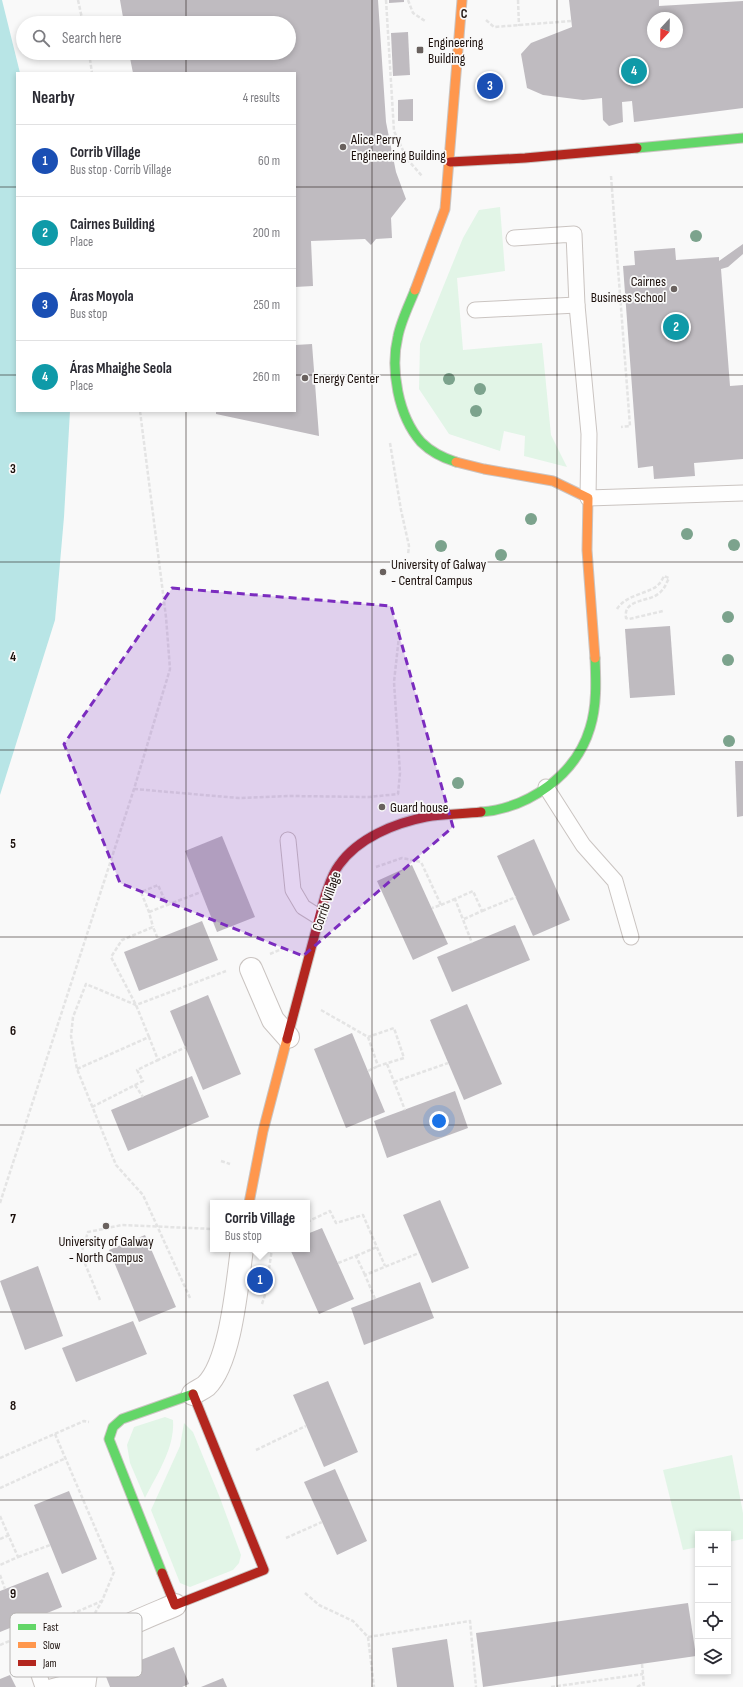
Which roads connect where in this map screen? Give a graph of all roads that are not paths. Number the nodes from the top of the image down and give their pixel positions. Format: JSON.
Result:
{"nodes":[{"id":1,"x":462,"y":0,"type":"edge"},
{"id":2,"x":743,"y":138,"type":"edge"},
{"id":3,"x":450,"y":162,"type":"junction"},
{"id":4,"x":514,"y":238,"type":"dead end"},
{"id":5,"x":576,"y":305,"type":"junction"},
{"id":6,"x":475,"y":310,"type":"dead end"},
{"id":7,"x":743,"y":493,"type":"edge"},
{"id":8,"x":588,"y":498,"type":"junction"},
{"id":9,"x":546,"y":787,"type":"junction"},
{"id":10,"x":288,"y":840,"type":"dead end"},
{"id":11,"x":320,"y":917,"type":"junction"},
{"id":12,"x":631,"y":937,"type":"dead end"},
{"id":13,"x":251,"y":969,"type":"road end"},
{"id":14,"x":288,"y":1037,"type":"junction"},
{"id":15,"x":249,"y":1200,"type":"edge"},
{"id":16,"x":242,"y":1252,"type":"edge"},
{"id":17,"x":193,"y":1394,"type":"junction"},
{"id":18,"x":175,"y":1606,"type":"junction"},
{"id":19,"x":142,"y":1621,"type":"edge"},
{"id":20,"x":40,"y":1677,"type":"edge"},
{"id":21,"x":84,"y":1682,"type":"edge"},
{"id":22,"x":43,"y":1687,"type":"edge"},
{"id":23,"x":52,"y":1687,"type":"edge"}],
"edges":[{"from":1,"to":3,"type":"street"},
{"from":2,"to":3,"type":"street"},
{"from":3,"to":8,"type":"street"},
{"from":4,"to":5,"type":"lane"},
{"from":5,"to":6,"type":"lane"},
{"from":5,"to":8,"type":"lane"},
{"from":7,"to":8,"type":"lane"},
{"from":8,"to":9,"type":"street","name":"Corrib Village"},
{"from":9,"to":11,"type":"street","name":"Corrib Village"},
{"from":9,"to":12,"type":"lane"},
{"from":10,"to":11,"type":"lane"},
{"from":11,"to":14,"type":"street","name":"Corrib Village"},
{"from":13,"to":14,"type":"street"},
{"from":14,"to":15,"type":"street","name":"Corrib Village"},
{"from":16,"to":17,"type":"street"},
{"from":17,"to":18,"type":"street"},
{"from":17,"to":18,"type":"street"},
{"from":18,"to":19,"type":"street"},
{"from":20,"to":22,"type":"lane"},
{"from":21,"to":23,"type":"lane"}]}
